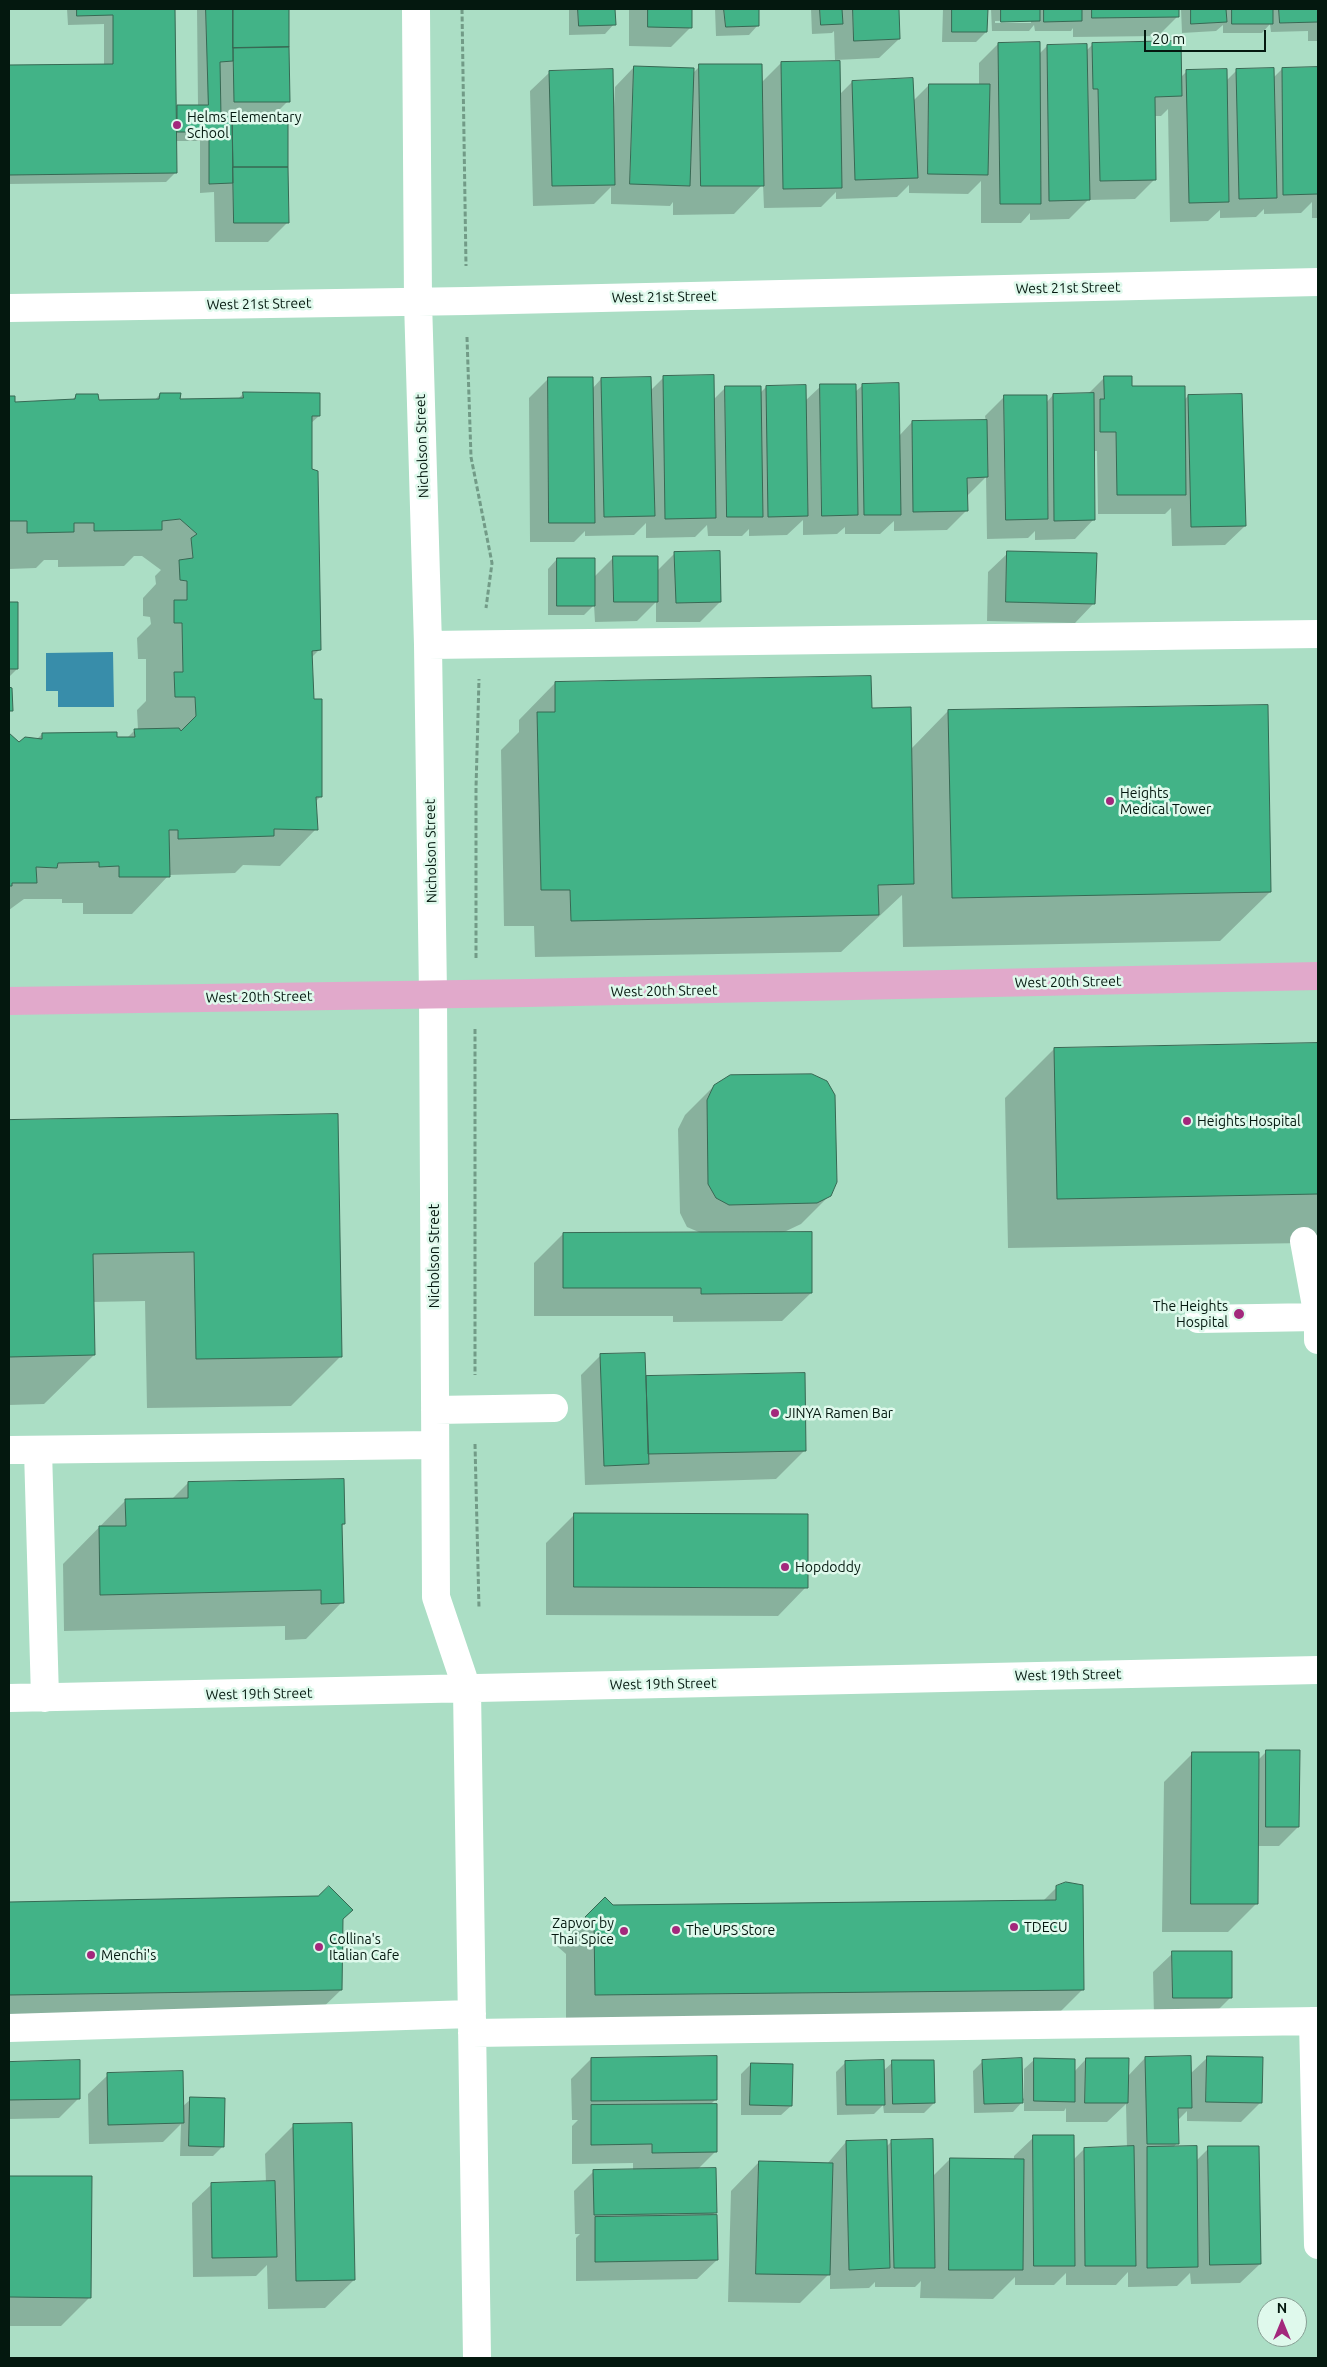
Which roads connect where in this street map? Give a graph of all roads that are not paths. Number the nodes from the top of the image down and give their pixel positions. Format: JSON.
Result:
{"nodes":[{"id":1,"x":416,"y":9,"type":"edge"},
{"id":2,"x":1318,"y":282,"type":"edge"},
{"id":3,"x":418,"y":301,"type":"junction"},
{"id":4,"x":9,"y":308,"type":"edge"},
{"id":5,"x":1318,"y":634,"type":"edge"},
{"id":6,"x":428,"y":645,"type":"junction"},
{"id":7,"x":1318,"y":976,"type":"edge"},
{"id":8,"x":433,"y":994,"type":"junction"},
{"id":9,"x":9,"y":1001,"type":"edge"},
{"id":10,"x":1304,"y":1241,"type":"dead end"},
{"id":11,"x":1318,"y":1317,"type":"edge"},
{"id":12,"x":1198,"y":1318,"type":"dead end"},
{"id":13,"x":1318,"y":1340,"type":"edge"},
{"id":14,"x":554,"y":1408,"type":"dead end"},
{"id":15,"x":435,"y":1410,"type":"junction"},
{"id":16,"x":435,"y":1445,"type":"junction"},
{"id":17,"x":9,"y":1450,"type":"edge"},
{"id":18,"x":38,"y":1450,"type":"junction"},
{"id":19,"x":1318,"y":1670,"type":"edge"},
{"id":20,"x":467,"y":1689,"type":"junction"},
{"id":21,"x":9,"y":1698,"type":"edge"},
{"id":22,"x":45,"y":1698,"type":"junction"},
{"id":23,"x":1316,"y":2021,"type":"edge"},
{"id":24,"x":472,"y":2024,"type":"junction"},
{"id":25,"x":9,"y":2028,"type":"edge"},
{"id":26,"x":1318,"y":2245,"type":"edge"},
{"id":27,"x":477,"y":2358,"type":"edge"}],
"edges":[{"from":1,"to":3,"type":"street","name":"Nicholson Street"},
{"from":2,"to":3,"type":"street","name":"West 21st Street"},
{"from":3,"to":4,"type":"street","name":"West 21st Street"},
{"from":3,"to":6,"type":"street","name":"Nicholson Street"},
{"from":5,"to":6,"type":"street"},
{"from":6,"to":8,"type":"street","name":"Nicholson Street"},
{"from":7,"to":8,"type":"main road","name":"West 20th Street"},
{"from":8,"to":9,"type":"main road","name":"West 20th Street"},
{"from":8,"to":15,"type":"street","name":"Nicholson Street"},
{"from":10,"to":11,"type":"street"},
{"from":11,"to":12,"type":"street"},
{"from":11,"to":13,"type":"street"},
{"from":14,"to":15,"type":"street"},
{"from":15,"to":16,"type":"street","name":"Nicholson Street"},
{"from":16,"to":18,"type":"street"},
{"from":16,"to":20,"type":"street","name":"Nicholson Street"},
{"from":17,"to":18,"type":"street"},
{"from":18,"to":22,"type":"street"},
{"from":19,"to":20,"type":"street","name":"West 19th Street"},
{"from":20,"to":22,"type":"street","name":"West 19th Street"},
{"from":20,"to":24,"type":"street","name":"Nicholson Street"},
{"from":21,"to":22,"type":"street","name":"West 19th Street"},
{"from":23,"to":24,"type":"street"},
{"from":23,"to":26,"type":"street"},
{"from":24,"to":25,"type":"street"},
{"from":24,"to":27,"type":"street","name":"Nicholson Street"}]}
